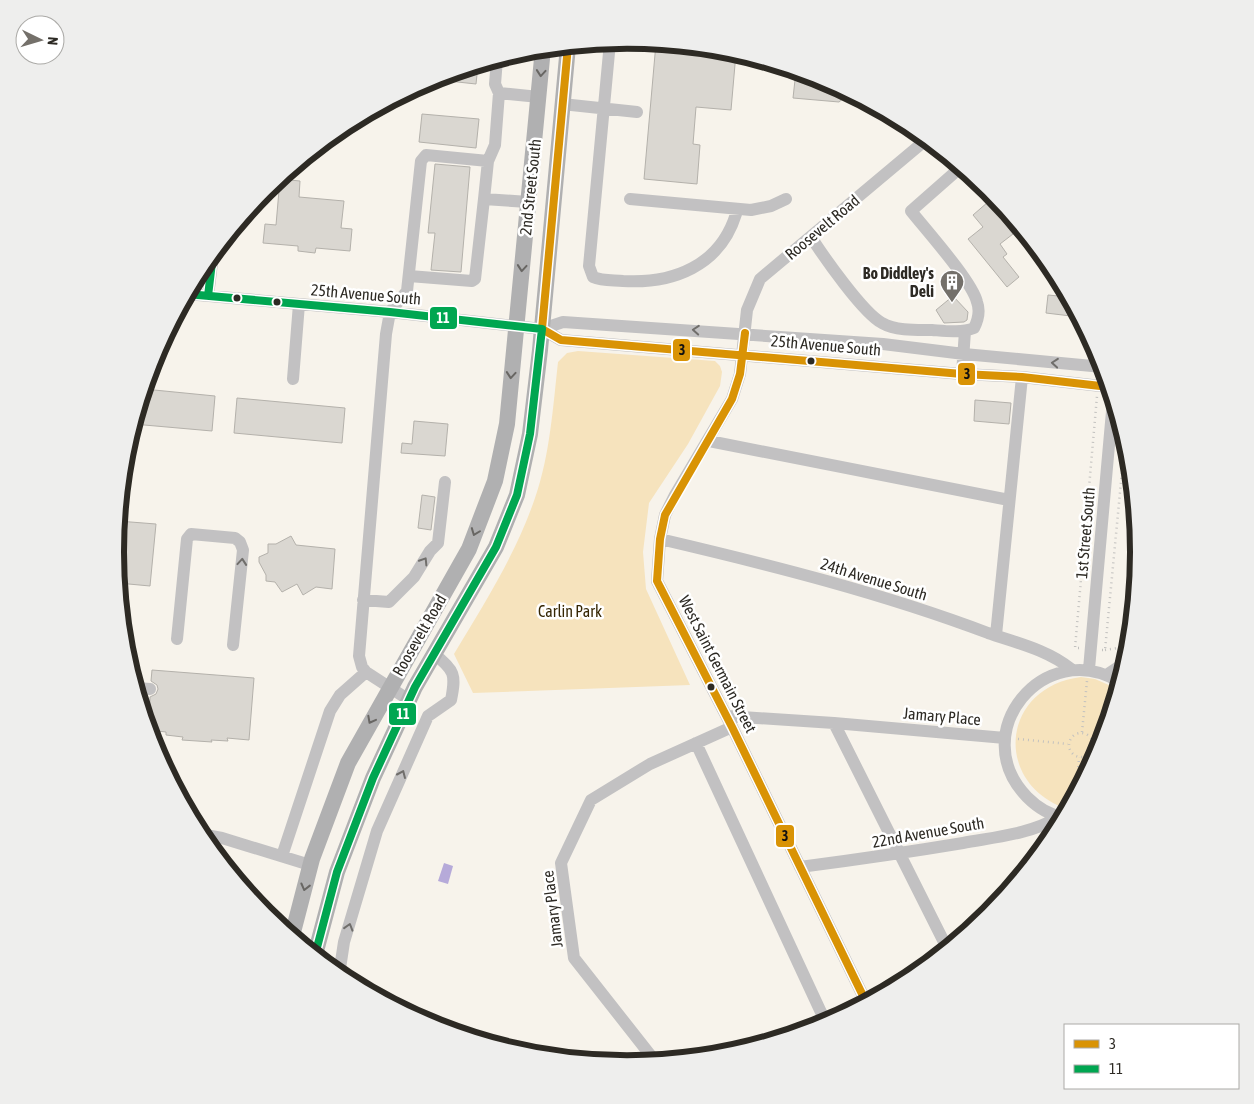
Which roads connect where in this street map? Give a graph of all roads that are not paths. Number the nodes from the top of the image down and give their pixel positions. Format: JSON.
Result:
{"nodes":[{"id":1,"x":609,"y":50,"type":"edge"},
{"id":2,"x":567,"y":52,"type":"edge"},
{"id":3,"x":542,"y":56,"type":"edge"},
{"id":4,"x":496,"y":66,"type":"edge"},
{"id":5,"x":499,"y":93,"type":"junction"},
{"id":6,"x":539,"y":97,"type":"junction"},
{"id":7,"x":562,"y":104,"type":"junction"},
{"id":8,"x":604,"y":109,"type":"junction"},
{"id":9,"x":637,"y":112,"type":"dead end"},
{"id":10,"x":921,"y":144,"type":"edge"},
{"id":11,"x":488,"y":161,"type":"junction"},
{"id":12,"x":956,"y":171,"type":"edge"},
{"id":13,"x":484,"y":199,"type":"junction"},
{"id":14,"x":630,"y":199,"type":"dead end"},
{"id":15,"x":786,"y":199,"type":"dead end"},
{"id":16,"x":528,"y":202,"type":"junction"},
{"id":17,"x":736,"y":214,"type":"dead end"},
{"id":18,"x":811,"y":237,"type":"junction"},
{"id":19,"x":211,"y":269,"type":"edge"},
{"id":20,"x":409,"y":276,"type":"junction"},
{"id":21,"x":194,"y":295,"type":"edge"},
{"id":22,"x":208,"y":296,"type":"junction"},
{"id":23,"x":299,"y":304,"type":"junction"},
{"id":24,"x":390,"y":312,"type":"junction"},
{"id":25,"x":882,"y":323,"type":"junction"},
{"id":26,"x":516,"y":326,"type":"junction"},
{"id":27,"x":542,"y":329,"type":"junction"},
{"id":28,"x":965,"y":331,"type":"junction"},
{"id":29,"x":745,"y":334,"type":"junction"},
{"id":30,"x":883,"y":344,"type":"junction"},
{"id":31,"x":743,"y":354,"type":"junction"},
{"id":32,"x":964,"y":354,"type":"junction"},
{"id":33,"x":1095,"y":366,"type":"edge"},
{"id":34,"x":962,"y":374,"type":"junction"},
{"id":35,"x":1022,"y":377,"type":"junction"},
{"id":36,"x":293,"y":380,"type":"dead end"},
{"id":37,"x":1102,"y":386,"type":"edge"},
{"id":38,"x":1112,"y":417,"type":"edge"},
{"id":39,"x":709,"y":441,"type":"junction"},
{"id":40,"x":445,"y":482,"type":"dead end"},
{"id":41,"x":1008,"y":500,"type":"junction"},
{"id":42,"x":660,"y":539,"type":"junction"},
{"id":43,"x":363,"y":600,"type":"junction"},
{"id":44,"x":996,"y":635,"type":"junction"},
{"id":45,"x":177,"y":640,"type":"dead end"},
{"id":46,"x":234,"y":644,"type":"dead end"},
{"id":47,"x":434,"y":654,"type":"junction"},
{"id":48,"x":1116,"y":668,"type":"edge"},
{"id":49,"x":1071,"y":669,"type":"junction"},
{"id":50,"x":1089,"y":670,"type":"junction"},
{"id":51,"x":366,"y":672,"type":"junction"},
{"id":52,"x":1108,"y":674,"type":"junction"},
{"id":53,"x":1114,"y":678,"type":"edge"},
{"id":54,"x":389,"y":687,"type":"junction"},
{"id":55,"x":143,"y":688,"type":"edge"},
{"id":56,"x":150,"y":689,"type":"dead end"},
{"id":57,"x":409,"y":700,"type":"junction"},
{"id":58,"x":730,"y":722,"type":"junction"},
{"id":59,"x":834,"y":723,"type":"junction"},
{"id":60,"x":1004,"y":738,"type":"junction"},
{"id":61,"x":696,"y":743,"type":"junction"},
{"id":62,"x":1056,"y":815,"type":"edge"},
{"id":63,"x":1051,"y":822,"type":"edge"},
{"id":64,"x":212,"y":836,"type":"edge"},
{"id":65,"x":901,"y":854,"type":"junction"},
{"id":66,"x":282,"y":856,"type":"junction"},
{"id":67,"x":310,"y":865,"type":"junction"},
{"id":68,"x":800,"y":867,"type":"junction"},
{"id":69,"x":294,"y":929,"type":"edge"},
{"id":70,"x":944,"y":942,"type":"edge"},
{"id":71,"x":317,"y":948,"type":"edge"},
{"id":72,"x":340,"y":965,"type":"edge"},
{"id":73,"x":863,"y":996,"type":"edge"},
{"id":74,"x":823,"y":1016,"type":"edge"},
{"id":75,"x":650,"y":1054,"type":"edge"}],
"edges":[{"from":1,"to":8,"type":"street"},
{"from":2,"to":7,"type":"main road","name":"2nd Street South"},
{"from":3,"to":6,"type":"main road","name":"2nd Street South","one_way":true},
{"from":4,"to":5,"type":"street"},
{"from":5,"to":6,"type":"street"},
{"from":5,"to":11,"type":"street"},
{"from":6,"to":16,"type":"main road","name":"2nd Street South"},
{"from":7,"to":8,"type":"street"},
{"from":7,"to":27,"type":"main road","name":"2nd Street South"},
{"from":8,"to":9,"type":"street"},
{"from":8,"to":17,"type":"street"},
{"from":10,"to":18,"type":"street","name":"Roosevelt Road"},
{"from":11,"to":13,"type":"street"},
{"from":11,"to":20,"type":"street"},
{"from":12,"to":28,"type":"street"},
{"from":13,"to":16,"type":"street"},
{"from":13,"to":20,"type":"street"},
{"from":14,"to":15,"type":"street"},
{"from":16,"to":26,"type":"main road","name":"2nd Street South","one_way":true},
{"from":18,"to":25,"type":"street"},
{"from":18,"to":29,"type":"street","name":"Roosevelt Road"},
{"from":19,"to":22,"type":"street"},
{"from":20,"to":24,"type":"street"},
{"from":21,"to":22,"type":"street","name":"25th Avenue South"},
{"from":22,"to":23,"type":"street","name":"25th Avenue South"},
{"from":23,"to":24,"type":"street","name":"25th Avenue South"},
{"from":23,"to":36,"type":"street"},
{"from":24,"to":26,"type":"street","name":"25th Avenue South"},
{"from":24,"to":43,"type":"street"},
{"from":25,"to":28,"type":"street"},
{"from":25,"to":30,"type":"street"},
{"from":26,"to":27,"type":"street","name":"25th Avenue South"},
{"from":26,"to":54,"type":"main road","name":"Roosevelt Road","one_way":true},
{"from":29,"to":27,"type":"street","name":"25th Avenue South","one_way":true},
{"from":27,"to":31,"type":"street","name":"25th Avenue South"},
{"from":27,"to":47,"type":"main road","name":"Roosevelt Road"},
{"from":28,"to":32,"type":"street"},
{"from":29,"to":30,"type":"street","name":"25th Avenue South"},
{"from":29,"to":31,"type":"street","name":"West Saint Germain Street"},
{"from":30,"to":32,"type":"street","name":"25th Avenue South"},
{"from":31,"to":34,"type":"street","name":"25th Avenue South"},
{"from":31,"to":39,"type":"street","name":"West Saint Germain Street"},
{"from":33,"to":32,"type":"street","name":"25th Avenue South","one_way":true},
{"from":32,"to":34,"type":"street"},
{"from":34,"to":35,"type":"street","name":"25th Avenue South"},
{"from":35,"to":37,"type":"street","name":"25th Avenue South"},
{"from":35,"to":41,"type":"street"},
{"from":38,"to":50,"type":"street","name":"1st Street South"},
{"from":39,"to":41,"type":"street"},
{"from":39,"to":42,"type":"street","name":"West Saint Germain Street"},
{"from":43,"to":40,"type":"street","one_way":true},
{"from":41,"to":44,"type":"street"},
{"from":42,"to":44,"type":"street","name":"24th Avenue South"},
{"from":42,"to":58,"type":"street","name":"West Saint Germain Street"},
{"from":43,"to":51,"type":"street"},
{"from":44,"to":49,"type":"street","name":"24th Avenue South"},
{"from":46,"to":45,"type":"street","one_way":true},
{"from":47,"to":57,"type":"main road","name":"Roosevelt Road"},
{"from":72,"to":47,"type":"street","one_way":true},
{"from":48,"to":52,"type":"street"},
{"from":49,"to":50,"type":"street"},
{"from":49,"to":60,"type":"street"},
{"from":50,"to":52,"type":"street"},
{"from":51,"to":54,"type":"street"},
{"from":51,"to":66,"type":"street"},
{"from":52,"to":53,"type":"street"},
{"from":54,"to":57,"type":"street"},
{"from":54,"to":67,"type":"main road","name":"Roosevelt Road","one_way":true},
{"from":55,"to":56,"type":"street"},
{"from":57,"to":71,"type":"main road","name":"Roosevelt Road"},
{"from":58,"to":59,"type":"street","name":"Jamary Place"},
{"from":58,"to":61,"type":"street","name":"Jamary Place"},
{"from":58,"to":68,"type":"street","name":"West Saint Germain Street"},
{"from":59,"to":60,"type":"street","name":"Jamary Place"},
{"from":59,"to":65,"type":"street"},
{"from":60,"to":62,"type":"street"},
{"from":61,"to":74,"type":"street"},
{"from":61,"to":75,"type":"street","name":"Jamary Place"},
{"from":63,"to":65,"type":"street","name":"22nd Avenue South"},
{"from":64,"to":66,"type":"street"},
{"from":65,"to":68,"type":"street","name":"22nd Avenue South"},
{"from":65,"to":70,"type":"street"},
{"from":66,"to":67,"type":"street"},
{"from":67,"to":69,"type":"main road","name":"Roosevelt Road","one_way":true},
{"from":68,"to":73,"type":"street","name":"West Saint Germain Street"}]}
